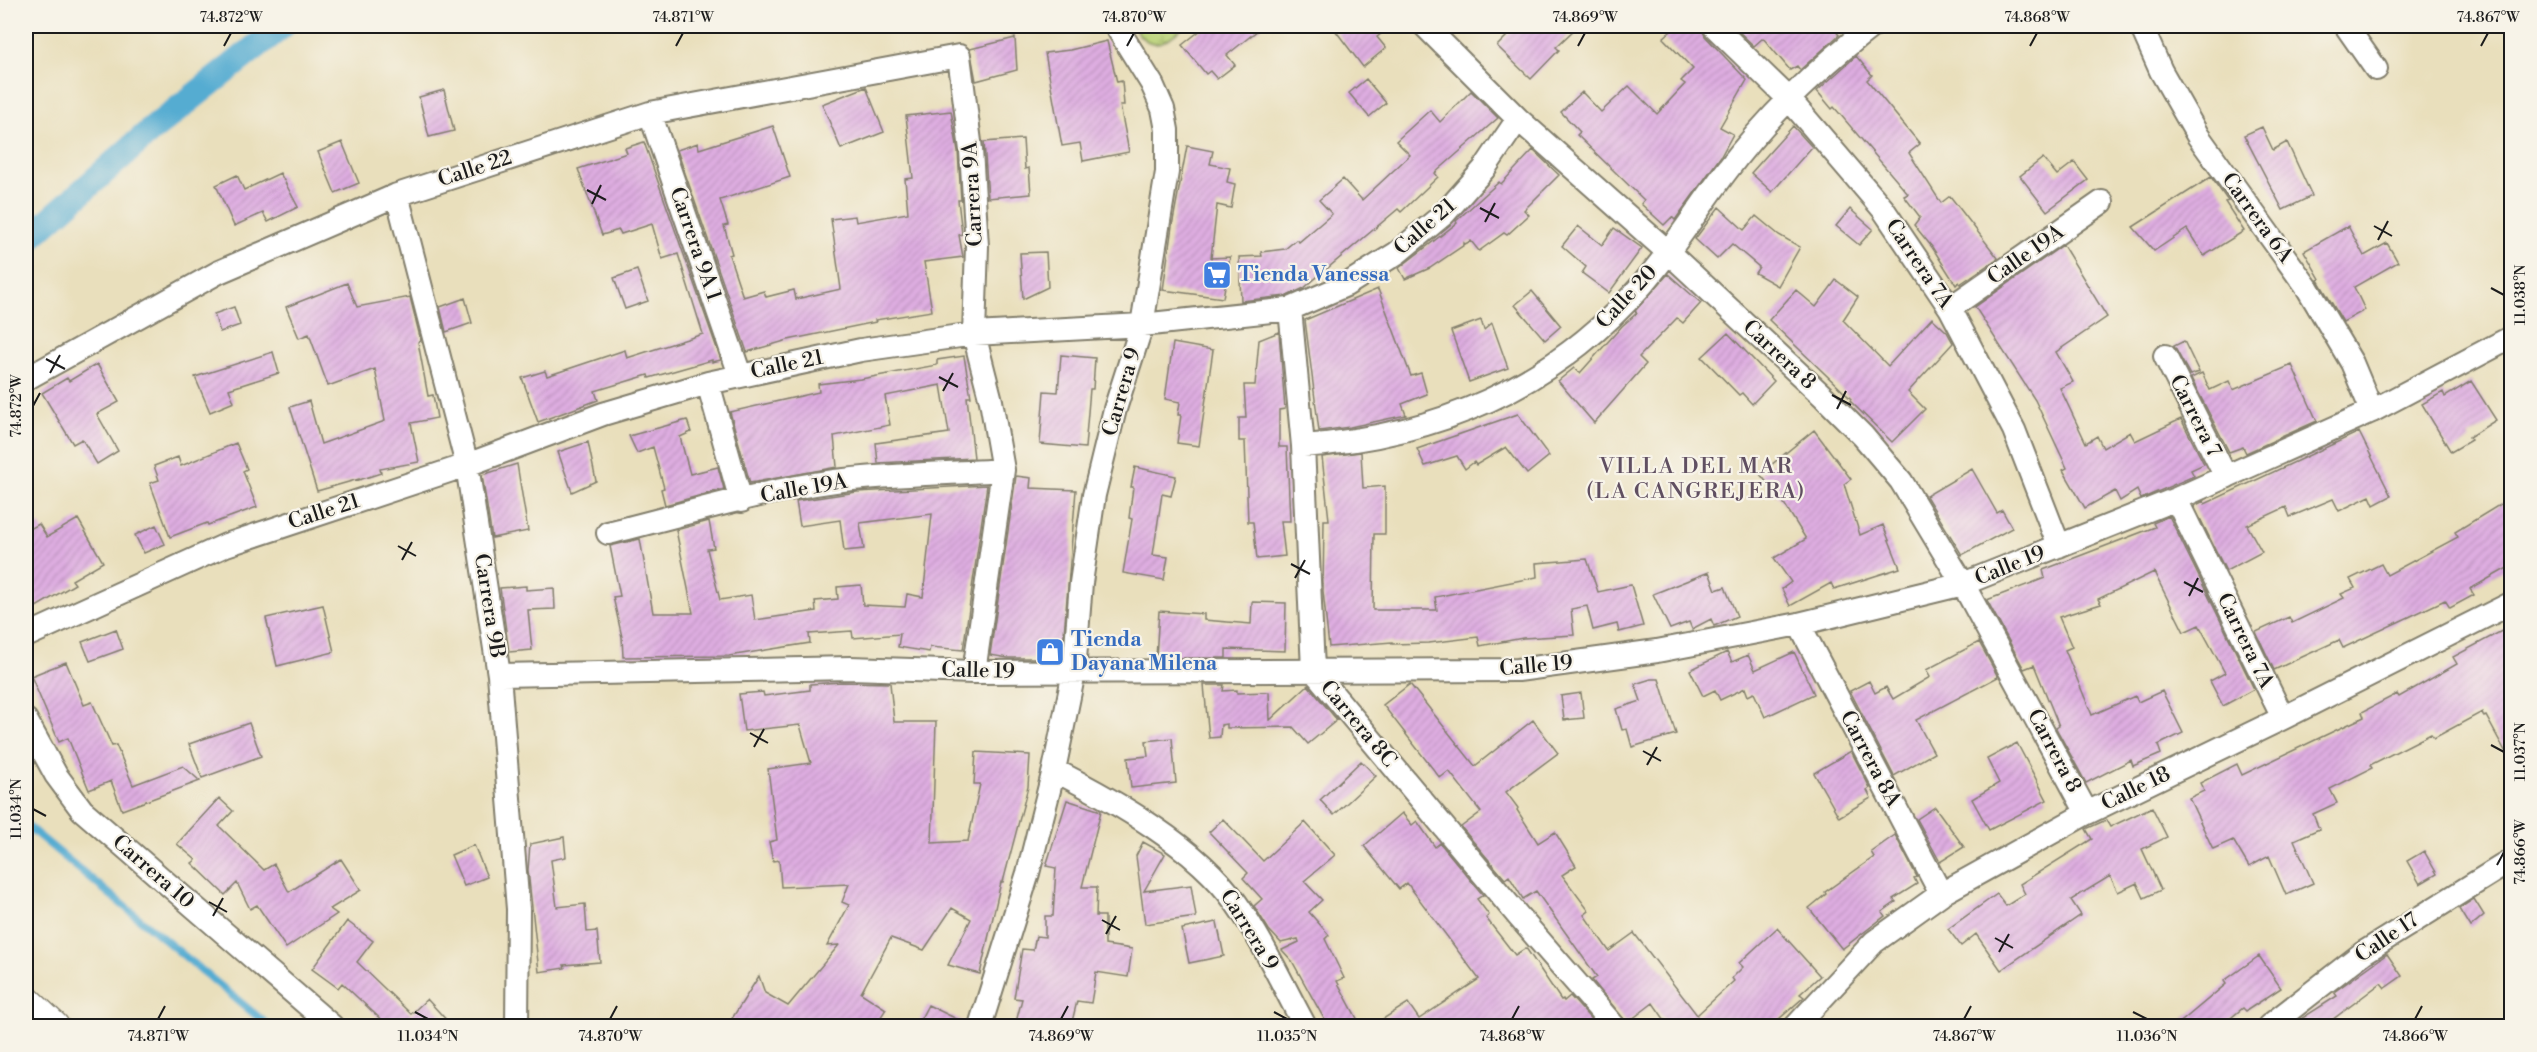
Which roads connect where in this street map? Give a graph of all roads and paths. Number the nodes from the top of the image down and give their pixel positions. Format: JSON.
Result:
{"nodes":[{"id":1,"x":1116,"y":26,"type":"edge"},
{"id":2,"x":1425,"y":26,"type":"edge"},
{"id":3,"x":1714,"y":26,"type":"edge"},
{"id":4,"x":1872,"y":26,"type":"edge"},
{"id":5,"x":2141,"y":26,"type":"edge"},
{"id":6,"x":2346,"y":26,"type":"edge"},
{"id":7,"x":958,"y":56,"type":"joint"},
{"id":8,"x":2376,"y":69,"type":"dead end"},
{"id":9,"x":1789,"y":99,"type":"junction"},
{"id":10,"x":651,"y":113,"type":"junction"},
{"id":11,"x":1518,"y":119,"type":"junction"},
{"id":12,"x":397,"y":195,"type":"junction"},
{"id":13,"x":2102,"y":202,"type":"dead end"},
{"id":14,"x":1668,"y":252,"type":"junction"},
{"id":15,"x":1950,"y":308,"type":"junction"},
{"id":16,"x":1290,"y":309,"type":"junction"},
{"id":17,"x":1142,"y":325,"type":"junction"},
{"id":18,"x":974,"y":334,"type":"junction"},
{"id":19,"x":2511,"y":338,"type":"edge"},
{"id":20,"x":2165,"y":356,"type":"dead end"},
{"id":21,"x":740,"y":375,"type":"junction"},
{"id":22,"x":26,"y":379,"type":"edge"},
{"id":23,"x":708,"y":383,"type":"junction"},
{"id":24,"x":2372,"y":411,"type":"junction"},
{"id":25,"x":1303,"y":446,"type":"junction"},
{"id":26,"x":467,"y":465,"type":"junction"},
{"id":27,"x":1003,"y":470,"type":"junction"},
{"id":28,"x":2226,"y":477,"type":"junction"},
{"id":29,"x":2176,"y":499,"type":"junction"},
{"id":30,"x":741,"y":501,"type":"junction"},
{"id":31,"x":608,"y":533,"type":"dead end"},
{"id":32,"x":2059,"y":546,"type":"junction"},
{"id":33,"x":1963,"y":584,"type":"junction"},
{"id":34,"x":2511,"y":603,"type":"edge"},
{"id":35,"x":1799,"y":624,"type":"junction"},
{"id":36,"x":26,"y":636,"type":"edge"},
{"id":37,"x":1313,"y":670,"type":"junction"},
{"id":38,"x":974,"y":672,"type":"junction"},
{"id":39,"x":1074,"y":672,"type":"junction"},
{"id":40,"x":499,"y":675,"type":"junction"},
{"id":41,"x":2283,"y":718,"type":"junction"},
{"id":42,"x":26,"y":720,"type":"edge"},
{"id":43,"x":1054,"y":770,"type":"junction"},
{"id":44,"x":2087,"y":813,"type":"junction"},
{"id":45,"x":2511,"y":860,"type":"edge"},
{"id":46,"x":1941,"y":894,"type":"junction"},
{"id":47,"x":26,"y":999,"type":"edge"},
{"id":48,"x":54,"y":1026,"type":"edge"},
{"id":49,"x":332,"y":1026,"type":"edge"},
{"id":50,"x":517,"y":1026,"type":"edge"},
{"id":51,"x":980,"y":1026,"type":"edge"},
{"id":52,"x":1305,"y":1026,"type":"edge"},
{"id":53,"x":1614,"y":1026,"type":"edge"},
{"id":54,"x":1796,"y":1026,"type":"edge"},
{"id":55,"x":2269,"y":1026,"type":"edge"}],
"edges":[{"from":1,"to":17,"type":"street","name":"Carrera 9"},
{"from":2,"to":11,"type":"street","name":"Carrera 8"},
{"from":3,"to":9,"type":"street","name":"Carrera 7A"},
{"from":4,"to":9,"type":"street","name":"Calle 20"},
{"from":5,"to":24,"type":"street","name":"Carrera 6A"},
{"from":6,"to":8,"type":"street"},
{"from":7,"to":10,"type":"street","name":"Calle 22"},
{"from":7,"to":18,"type":"street","name":"Carrera 9A"},
{"from":9,"to":14,"type":"street","name":"Calle 20"},
{"from":9,"to":15,"type":"street","name":"Carrera 7A"},
{"from":10,"to":12,"type":"street","name":"Calle 22"},
{"from":10,"to":21,"type":"street","name":"Carrera 9A 1"},
{"from":11,"to":14,"type":"street","name":"Carrera 8"},
{"from":11,"to":16,"type":"street","name":"Calle 21"},
{"from":12,"to":22,"type":"street","name":"Calle 22"},
{"from":12,"to":26,"type":"street","name":"Carrera 9B"},
{"from":13,"to":15,"type":"street","name":"Calle 19A"},
{"from":14,"to":25,"type":"street","name":"Calle 20"},
{"from":14,"to":33,"type":"street","name":"Carrera 8"},
{"from":15,"to":32,"type":"street","name":"Carrera 7A"},
{"from":16,"to":17,"type":"street","name":"Calle 21"},
{"from":16,"to":25,"type":"street","name":"Carrera 8C"},
{"from":17,"to":18,"type":"street","name":"Calle 21"},
{"from":17,"to":39,"type":"street","name":"Carrera 9"},
{"from":18,"to":21,"type":"street","name":"Calle 21"},
{"from":18,"to":27,"type":"street","name":"Carrera 9A"},
{"from":19,"to":24,"type":"street","name":"Calle 19"},
{"from":20,"to":28,"type":"street","name":"Carrera 7"},
{"from":21,"to":23,"type":"street","name":"Calle 21"},
{"from":23,"to":26,"type":"street","name":"Calle 21"},
{"from":23,"to":30,"type":"street"},
{"from":24,"to":28,"type":"street","name":"Calle 19"},
{"from":25,"to":37,"type":"street","name":"Carrera 8C"},
{"from":26,"to":36,"type":"street","name":"Calle 21"},
{"from":26,"to":40,"type":"street","name":"Carrera 9B"},
{"from":27,"to":30,"type":"street","name":"Calle 19A"},
{"from":27,"to":38,"type":"street"},
{"from":28,"to":29,"type":"street","name":"Calle 19"},
{"from":29,"to":32,"type":"street","name":"Calle 19"},
{"from":29,"to":41,"type":"street","name":"Carrera 7A"},
{"from":30,"to":31,"type":"street","name":"Calle 19A"},
{"from":32,"to":33,"type":"street","name":"Calle 19"},
{"from":33,"to":35,"type":"street","name":"Calle 19"},
{"from":33,"to":44,"type":"street","name":"Carrera 8"},
{"from":34,"to":41,"type":"street","name":"Calle 18"},
{"from":35,"to":37,"type":"street","name":"Calle 19"},
{"from":35,"to":46,"type":"street","name":"Carrera 8A"},
{"from":37,"to":39,"type":"street","name":"Calle 19"},
{"from":37,"to":53,"type":"street","name":"Carrera 8C"},
{"from":38,"to":39,"type":"street","name":"Calle 19"},
{"from":38,"to":40,"type":"street","name":"Calle 19"},
{"from":39,"to":43,"type":"street","name":"Carrera 9"},
{"from":40,"to":50,"type":"street","name":"Carrera 9B"},
{"from":41,"to":44,"type":"street","name":"Calle 18"},
{"from":42,"to":49,"type":"street","name":"Carrera 10"},
{"from":43,"to":51,"type":"street","name":"Carrera 9"},
{"from":43,"to":52,"type":"street","name":"Carrera 9"},
{"from":44,"to":46,"type":"street","name":"Calle 18"},
{"from":45,"to":55,"type":"street","name":"Calle 17"},
{"from":46,"to":54,"type":"street","name":"Calle 18"},
{"from":47,"to":48,"type":"street"}]}
